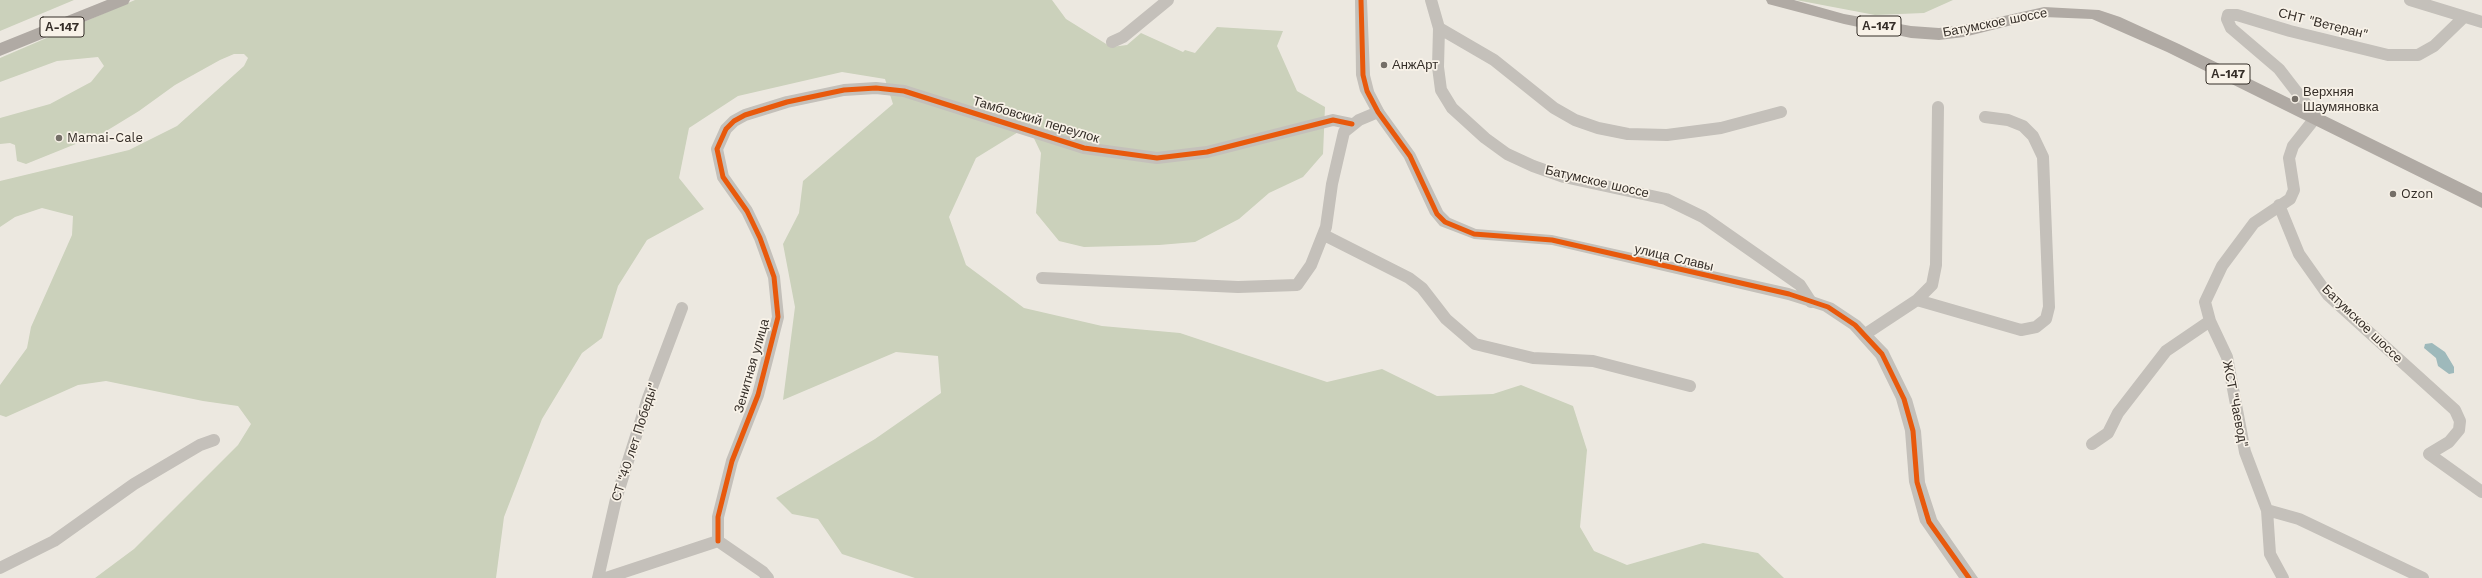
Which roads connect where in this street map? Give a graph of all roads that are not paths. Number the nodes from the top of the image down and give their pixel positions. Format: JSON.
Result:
{"nodes":[{"id":1,"x":101,"y":0,"type":"edge"},
{"id":2,"x":122,"y":0,"type":"edge"},
{"id":3,"x":1168,"y":0,"type":"edge"},
{"id":4,"x":1361,"y":0,"type":"edge"},
{"id":5,"x":1431,"y":0,"type":"edge"},
{"id":6,"x":1774,"y":0,"type":"edge"},
{"id":7,"x":2410,"y":0,"type":"edge"},
{"id":8,"x":2463,"y":18,"type":"junction"},
{"id":9,"x":2482,"y":22,"type":"edge"},
{"id":10,"x":1439,"y":28,"type":"junction"},
{"id":11,"x":0,"y":40,"type":"edge"},
{"id":12,"x":1112,"y":42,"type":"dead end"},
{"id":13,"x":0,"y":50,"type":"edge"},
{"id":14,"x":904,"y":91,"type":"joint"},
{"id":15,"x":1938,"y":108,"type":"dead end"},
{"id":16,"x":1378,"y":112,"type":"junction"},
{"id":17,"x":1781,"y":112,"type":"dead end"},
{"id":18,"x":1985,"y":117,"type":"dead end"},
{"id":19,"x":2316,"y":117,"type":"junction"},
{"id":20,"x":1352,"y":124,"type":"junction"},
{"id":21,"x":2482,"y":201,"type":"edge"},
{"id":22,"x":2279,"y":205,"type":"junction"},
{"id":23,"x":1324,"y":234,"type":"junction"},
{"id":24,"x":1042,"y":278,"type":"dead end"},
{"id":25,"x":1917,"y":300,"type":"junction"},
{"id":26,"x":1811,"y":302,"type":"junction"},
{"id":27,"x":682,"y":308,"type":"dead end"},
{"id":28,"x":2210,"y":321,"type":"junction"},
{"id":29,"x":1864,"y":335,"type":"junction"},
{"id":30,"x":1690,"y":386,"type":"dead end"},
{"id":31,"x":214,"y":440,"type":"dead end"},
{"id":32,"x":2092,"y":444,"type":"dead end"},
{"id":33,"x":2482,"y":492,"type":"edge"},
{"id":34,"x":2267,"y":510,"type":"junction"},
{"id":35,"x":718,"y":541,"type":"junction"},
{"id":36,"x":0,"y":568,"type":"edge"},
{"id":37,"x":598,"y":578,"type":"edge"},
{"id":38,"x":606,"y":578,"type":"edge"},
{"id":39,"x":768,"y":578,"type":"edge"},
{"id":40,"x":1968,"y":578,"type":"edge"},
{"id":41,"x":2283,"y":578,"type":"edge"},
{"id":42,"x":2423,"y":578,"type":"edge"}],
"edges":[{"from":1,"to":11,"type":"highway","number":"А-147"},
{"from":2,"to":13,"type":"highway","number":"А-147"},
{"from":3,"to":12,"type":"street"},
{"from":4,"to":16,"type":"street","name":"улица Славы"},
{"from":5,"to":10,"type":"street","name":"Батумское шоссе"},
{"from":6,"to":19,"type":"highway","name":"Батумское шоссе","number":"А-147"},
{"from":7,"to":8,"type":"street"},
{"from":8,"to":9,"type":"street"},
{"from":8,"to":19,"type":"street","name":"СНТ \"Ветеран\""},
{"from":10,"to":17,"type":"street"},
{"from":10,"to":26,"type":"street","name":"Батумское шоссе"},
{"from":14,"to":20,"type":"street","name":"Тамбовский переулок"},
{"from":14,"to":35,"type":"street","name":"Зенитная улица"},
{"from":15,"to":25,"type":"street"},
{"from":16,"to":20,"type":"street"},
{"from":16,"to":26,"type":"street","name":"улица Славы"},
{"from":18,"to":25,"type":"street"},
{"from":19,"to":21,"type":"highway","name":"Батумское шоссе","number":"А-147"},
{"from":19,"to":22,"type":"street"},
{"from":20,"to":23,"type":"street"},
{"from":22,"to":28,"type":"street","name":"ЖСТ \"Чаевод\""},
{"from":22,"to":33,"type":"street","name":"Батумское шоссе"},
{"from":23,"to":24,"type":"street"},
{"from":23,"to":30,"type":"street"},
{"from":25,"to":29,"type":"street"},
{"from":26,"to":29,"type":"street","name":"улица Славы"},
{"from":27,"to":37,"type":"street","name":"СТ \"40 лет Победы\""},
{"from":28,"to":32,"type":"street"},
{"from":28,"to":34,"type":"street","name":"ЖСТ \"Чаевод\""},
{"from":29,"to":40,"type":"street","name":"улица Славы"},
{"from":31,"to":36,"type":"street"},
{"from":34,"to":41,"type":"street"},
{"from":34,"to":42,"type":"street"},
{"from":35,"to":38,"type":"street"},
{"from":35,"to":39,"type":"street"}]}
